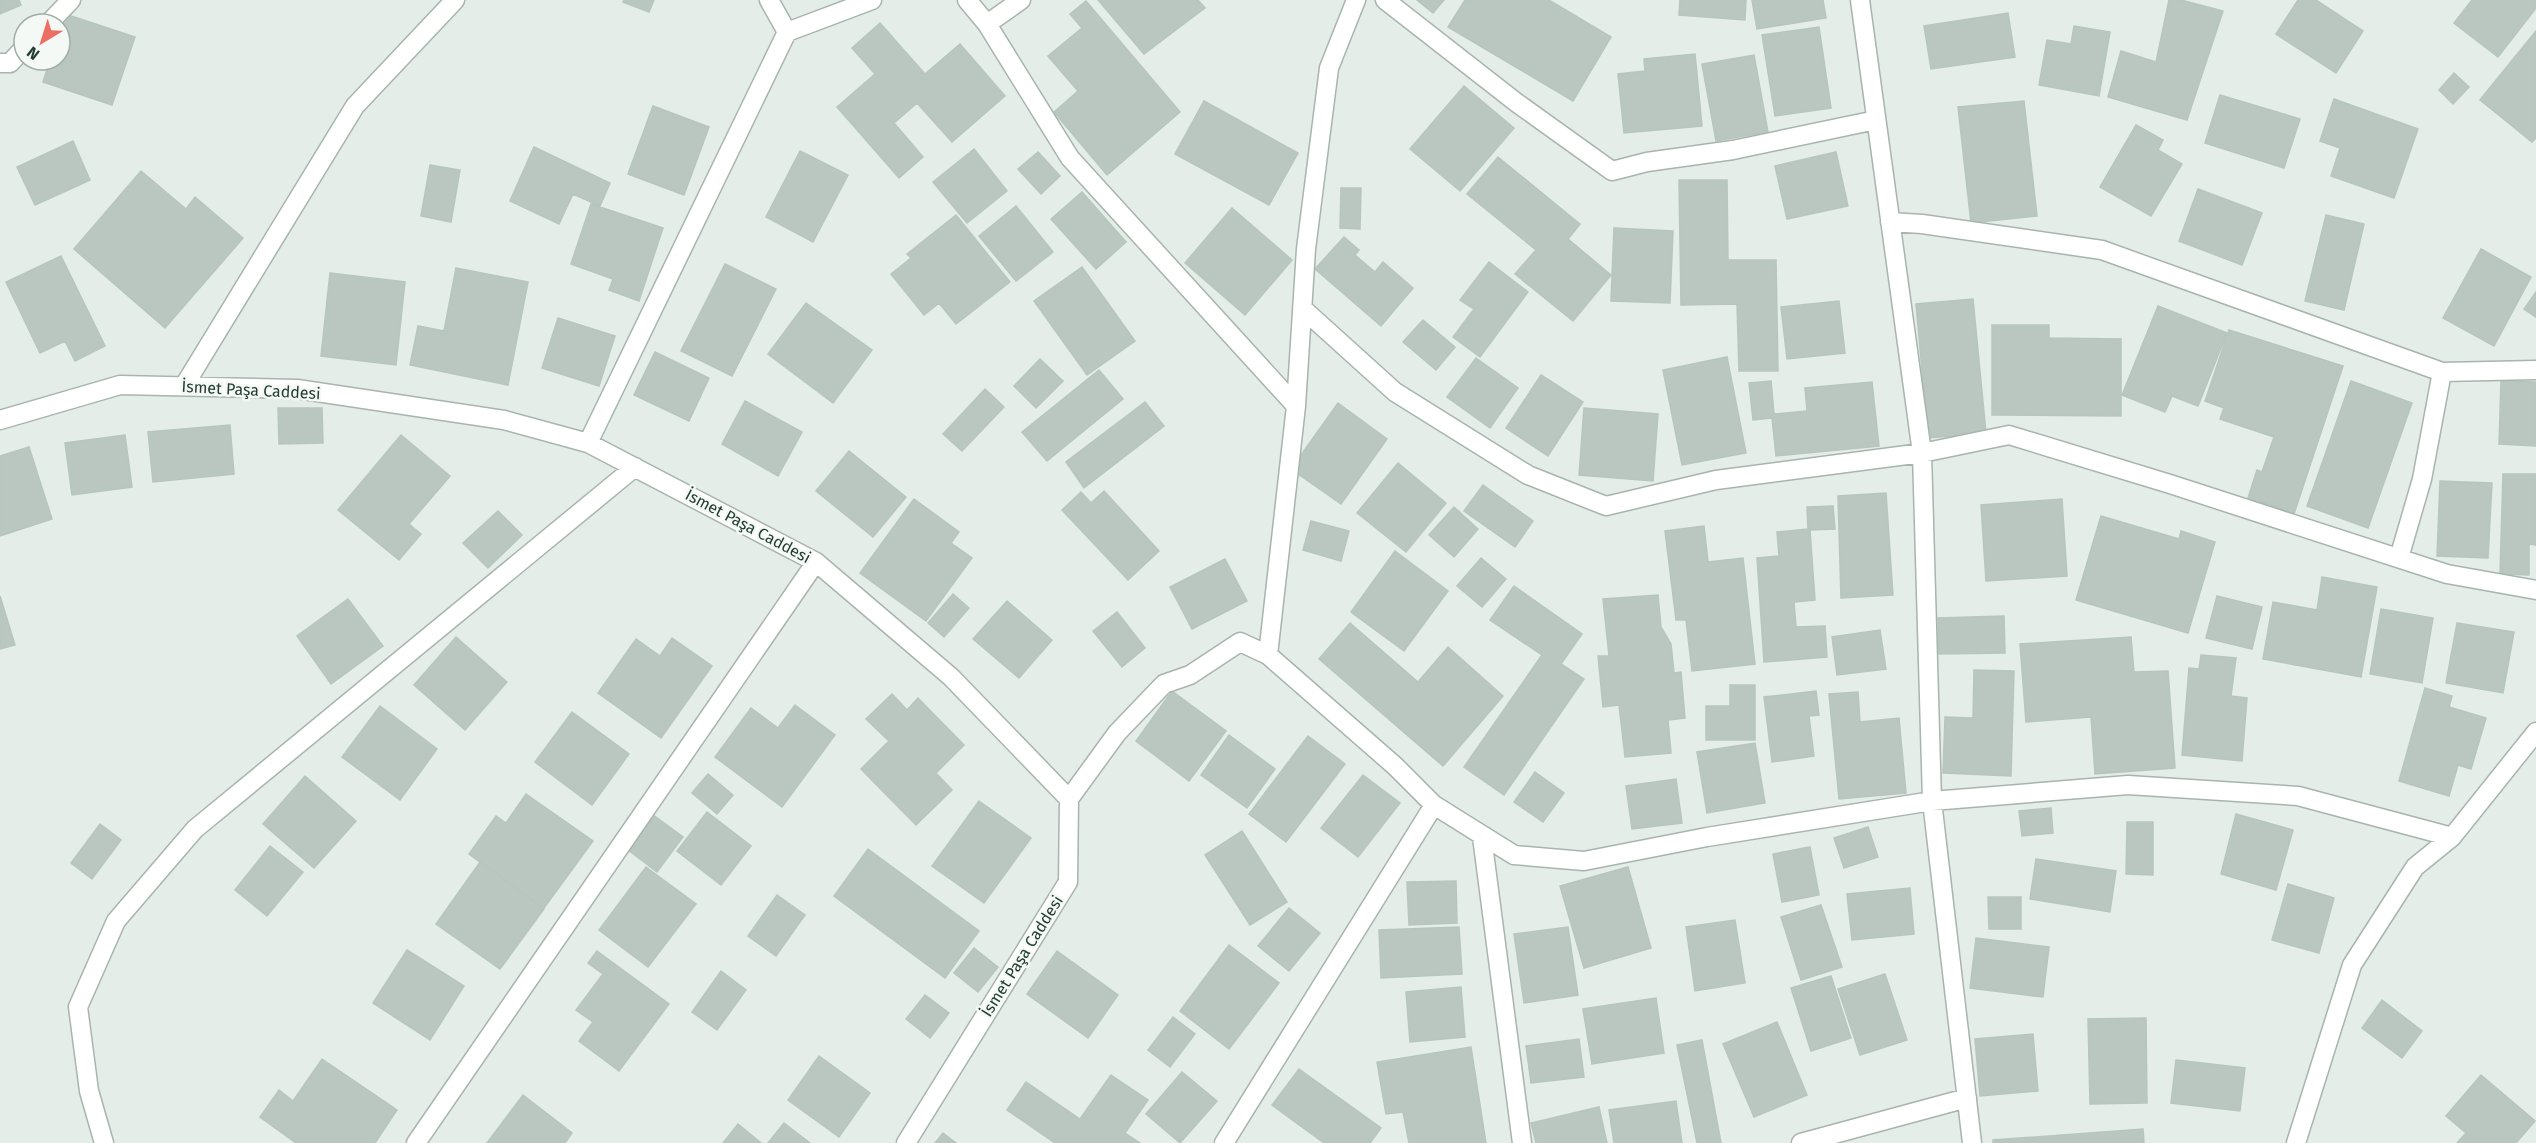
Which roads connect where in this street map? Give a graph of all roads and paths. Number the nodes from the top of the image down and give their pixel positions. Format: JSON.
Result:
{"nodes":[{"id":1,"x":71,"y":0,"type":"edge"},
{"id":2,"x":455,"y":0,"type":"edge"},
{"id":3,"x":769,"y":0,"type":"edge"},
{"id":4,"x":872,"y":0,"type":"edge"},
{"id":5,"x":968,"y":0,"type":"edge"},
{"id":6,"x":1020,"y":0,"type":"edge"},
{"id":7,"x":1356,"y":0,"type":"edge"},
{"id":8,"x":1385,"y":0,"type":"edge"},
{"id":9,"x":1860,"y":0,"type":"edge"},
{"id":10,"x":60,"y":12,"type":"edge"},
{"id":11,"x":987,"y":24,"type":"junction"},
{"id":12,"x":787,"y":32,"type":"junction"},
{"id":13,"x":1876,"y":120,"type":"junction"},
{"id":14,"x":1890,"y":222,"type":"junction"},
{"id":15,"x":1302,"y":308,"type":"junction"},
{"id":16,"x":2536,"y":370,"type":"edge"},
{"id":17,"x":2442,"y":372,"type":"junction"},
{"id":18,"x":184,"y":386,"type":"junction"},
{"id":19,"x":1296,"y":406,"type":"junction"},
{"id":20,"x":0,"y":420,"type":"edge"},
{"id":21,"x":588,"y":443,"type":"junction"},
{"id":22,"x":1922,"y":453,"type":"junction"},
{"id":23,"x":635,"y":467,"type":"junction"},
{"id":24,"x":2399,"y":558,"type":"junction"},
{"id":25,"x":816,"y":562,"type":"junction"},
{"id":26,"x":2536,"y":590,"type":"edge"},
{"id":27,"x":1268,"y":656,"type":"junction"},
{"id":28,"x":2536,"y":732,"type":"edge"},
{"id":29,"x":1069,"y":800,"type":"junction"},
{"id":30,"x":1932,"y":801,"type":"junction"},
{"id":31,"x":1434,"y":805,"type":"junction"},
{"id":32,"x":1482,"y":837,"type":"junction"},
{"id":33,"x":2452,"y":837,"type":"junction"},
{"id":34,"x":1967,"y":1098,"type":"junction"},
{"id":35,"x":104,"y":1143,"type":"edge"},
{"id":36,"x":416,"y":1143,"type":"edge"},
{"id":37,"x":906,"y":1143,"type":"edge"},
{"id":38,"x":1224,"y":1143,"type":"edge"},
{"id":39,"x":1522,"y":1143,"type":"edge"},
{"id":40,"x":1801,"y":1143,"type":"edge"},
{"id":41,"x":1972,"y":1143,"type":"edge"},
{"id":42,"x":2296,"y":1143,"type":"edge"}],
"edges":[{"from":1,"to":10,"type":"street"},
{"from":2,"to":18,"type":"street"},
{"from":3,"to":12,"type":"street"},
{"from":4,"to":12,"type":"street"},
{"from":5,"to":11,"type":"street"},
{"from":6,"to":11,"type":"street"},
{"from":7,"to":15,"type":"street"},
{"from":8,"to":13,"type":"street"},
{"from":9,"to":13,"type":"street"},
{"from":11,"to":19,"type":"street"},
{"from":12,"to":21,"type":"street"},
{"from":13,"to":14,"type":"street"},
{"from":14,"to":17,"type":"street"},
{"from":14,"to":22,"type":"street"},
{"from":15,"to":19,"type":"street"},
{"from":15,"to":22,"type":"street"},
{"from":16,"to":17,"type":"street"},
{"from":17,"to":24,"type":"street"},
{"from":18,"to":20,"type":"street","name":"İsmet Paşa Caddesi"},
{"from":18,"to":21,"type":"street","name":"İsmet Paşa Caddesi"},
{"from":19,"to":27,"type":"street"},
{"from":21,"to":23,"type":"street","name":"İsmet Paşa Caddesi"},
{"from":22,"to":24,"type":"street"},
{"from":22,"to":30,"type":"street"},
{"from":23,"to":25,"type":"street","name":"İsmet Paşa Caddesi"},
{"from":23,"to":35,"type":"street"},
{"from":24,"to":26,"type":"street"},
{"from":25,"to":29,"type":"street","name":"İsmet Paşa Caddesi"},
{"from":25,"to":36,"type":"street"},
{"from":27,"to":29,"type":"street"},
{"from":27,"to":31,"type":"street"},
{"from":28,"to":33,"type":"street"},
{"from":29,"to":37,"type":"street","name":"İsmet Paşa Caddesi"},
{"from":30,"to":32,"type":"street"},
{"from":30,"to":33,"type":"street"},
{"from":30,"to":34,"type":"street"},
{"from":31,"to":32,"type":"street"},
{"from":31,"to":38,"type":"street"},
{"from":32,"to":39,"type":"street"},
{"from":33,"to":42,"type":"street"},
{"from":34,"to":40,"type":"street"},
{"from":34,"to":41,"type":"street"}]}
